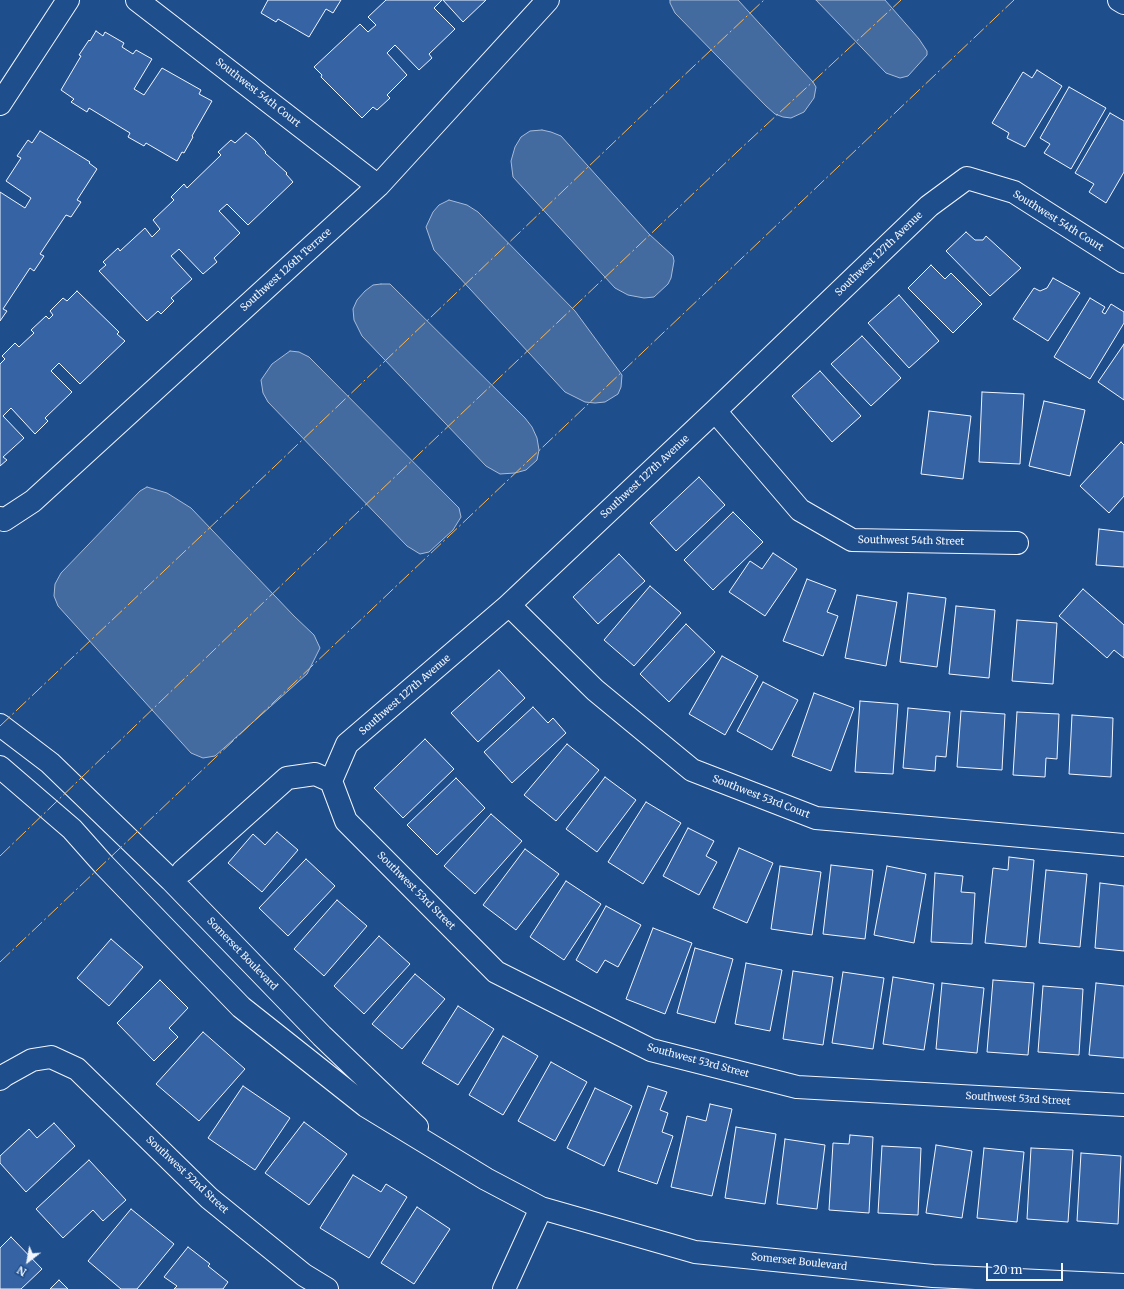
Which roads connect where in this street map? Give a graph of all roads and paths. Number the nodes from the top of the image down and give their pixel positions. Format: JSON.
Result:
{"nodes":[{"id":1,"x":68,"y":0,"type":"edge"},
{"id":2,"x":137,"y":0,"type":"edge"},
{"id":3,"x":548,"y":0,"type":"edge"},
{"id":4,"x":1119,"y":0,"type":"edge"},
{"id":5,"x":1124,"y":3,"type":"edge"},
{"id":6,"x":0,"y":104,"type":"edge"},
{"id":7,"x":967,"y":178,"type":"joint"},
{"id":8,"x":378,"y":186,"type":"junction"},
{"id":9,"x":1124,"y":262,"type":"edge"},
{"id":10,"x":715,"y":411,"type":"junction"},
{"id":11,"x":2,"y":519,"type":"edge"},
{"id":12,"x":1017,"y":543,"type":"dead end"},
{"id":13,"x":509,"y":605,"type":"junction"},
{"id":14,"x":0,"y":725,"type":"edge"},
{"id":15,"x":0,"y":766,"type":"edge"},
{"id":16,"x":331,"y":781,"type":"junction"},
{"id":17,"x":1124,"y":845,"type":"edge"},
{"id":18,"x":183,"y":871,"type":"dead end"},
{"id":19,"x":0,"y":1079,"type":"edge"},
{"id":20,"x":1124,"y":1105,"type":"edge"},
{"id":21,"x":486,"y":1180,"type":"junction"},
{"id":22,"x":541,"y":1208,"type":"junction"},
{"id":23,"x":299,"y":1282,"type":"edge"},
{"id":24,"x":1124,"y":1285,"type":"edge"},
{"id":25,"x":327,"y":1289,"type":"edge"},
{"id":26,"x":504,"y":1289,"type":"edge"}],
"edges":[{"from":1,"to":6,"type":"street"},
{"from":2,"to":8,"type":"street","name":"Southwest 54th Court"},
{"from":3,"to":8,"type":"street","name":"Southwest 126th Terrace"},
{"from":4,"to":5,"type":"street"},
{"from":7,"to":9,"type":"street","name":"Southwest 54th Court"},
{"from":7,"to":10,"type":"street","name":"Southwest 127th Avenue"},
{"from":8,"to":11,"type":"street","name":"Southwest 126th Terrace"},
{"from":10,"to":12,"type":"street","name":"Southwest 54th Street"},
{"from":10,"to":13,"type":"street","name":"Southwest 127th Avenue"},
{"from":13,"to":16,"type":"street","name":"Southwest 127th Avenue"},
{"from":13,"to":17,"type":"street","name":"Southwest 53rd Court"},
{"from":14,"to":21,"type":"street","name":"Somerset Boulevard"},
{"from":15,"to":21,"type":"street","name":"Somerset Boulevard"},
{"from":16,"to":18,"type":"street"},
{"from":16,"to":20,"type":"street","name":"Southwest 53rd Street"},
{"from":19,"to":23,"type":"street","name":"Southwest 52nd Street"},
{"from":21,"to":22,"type":"street","name":"Somerset Boulevard"},
{"from":22,"to":24,"type":"street","name":"Somerset Boulevard"},
{"from":22,"to":26,"type":"street"},
{"from":23,"to":25,"type":"street","name":"Southwest 52nd Street"}]}
